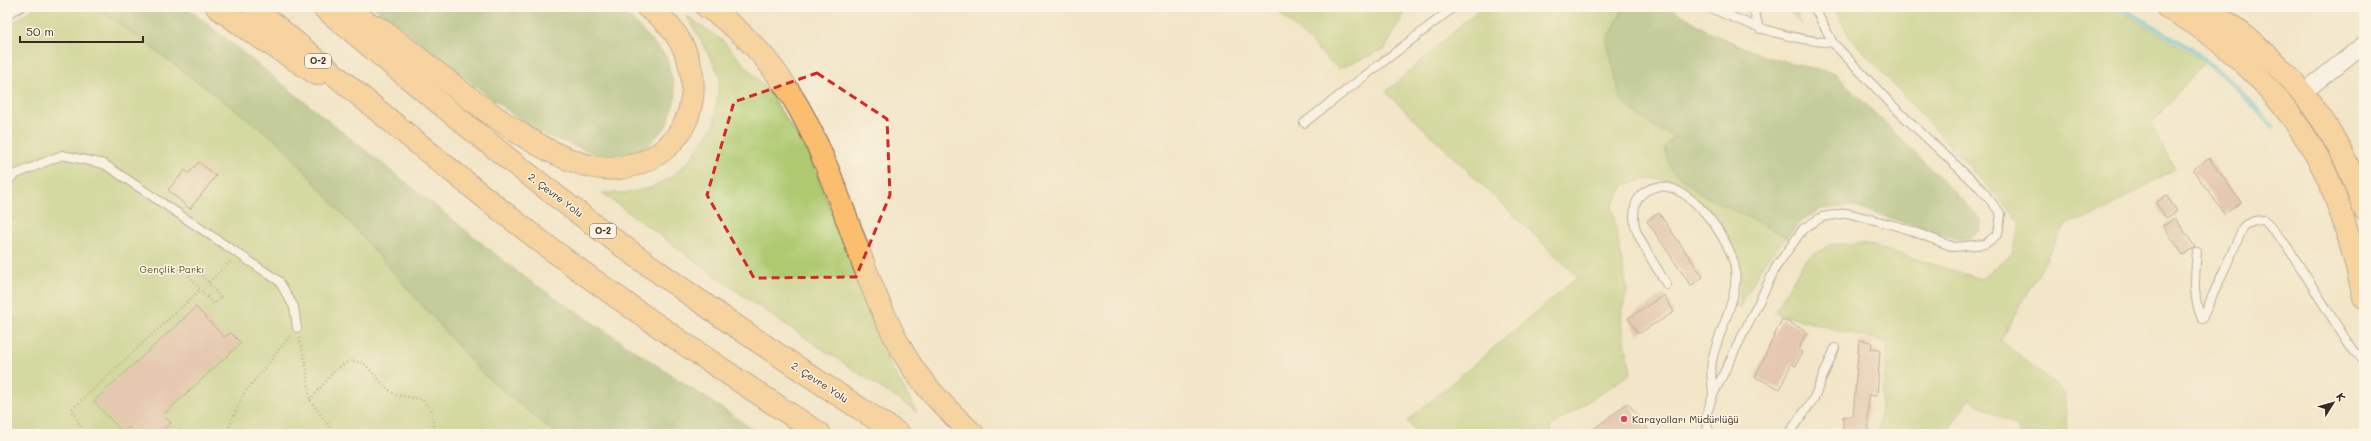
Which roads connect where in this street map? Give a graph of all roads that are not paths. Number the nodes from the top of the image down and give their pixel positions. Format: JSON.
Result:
{"nodes":[{"id":1,"x":21,"y":7,"type":"edge"},
{"id":2,"x":217,"y":7,"type":"edge"},
{"id":3,"x":253,"y":7,"type":"edge"},
{"id":4,"x":323,"y":7,"type":"edge"},
{"id":5,"x":332,"y":7,"type":"edge"},
{"id":6,"x":646,"y":7,"type":"edge"},
{"id":7,"x":707,"y":7,"type":"edge"},
{"id":8,"x":1454,"y":7,"type":"edge"},
{"id":9,"x":1708,"y":7,"type":"edge"},
{"id":10,"x":1752,"y":7,"type":"edge"},
{"id":11,"x":1814,"y":7,"type":"edge"},
{"id":12,"x":2167,"y":7,"type":"edge"},
{"id":13,"x":2204,"y":7,"type":"edge"},
{"id":14,"x":2224,"y":13,"type":"edge"},
{"id":15,"x":7,"y":14,"type":"edge"},
{"id":16,"x":1760,"y":29,"type":"junction"},
{"id":17,"x":1833,"y":43,"type":"junction"},
{"id":18,"x":2364,"y":44,"type":"edge"},
{"id":19,"x":2304,"y":92,"type":"junction"},
{"id":20,"x":2284,"y":109,"type":"junction"},
{"id":21,"x":383,"y":114,"type":"junction"},
{"id":22,"x":1304,"y":123,"type":"dead end"},
{"id":23,"x":7,"y":182,"type":"edge"},
{"id":24,"x":2364,"y":209,"type":"edge"},
{"id":25,"x":2197,"y":252,"type":"dead end"},
{"id":26,"x":1667,"y":285,"type":"dead end"},
{"id":27,"x":2364,"y":297,"type":"edge"},
{"id":28,"x":297,"y":328,"type":"road end"},
{"id":29,"x":1835,"y":348,"type":"dead end"},
{"id":30,"x":2364,"y":359,"type":"edge"},
{"id":31,"x":1713,"y":395,"type":"junction"},
{"id":32,"x":820,"y":434,"type":"edge"},
{"id":33,"x":899,"y":434,"type":"edge"},
{"id":34,"x":973,"y":434,"type":"edge"},
{"id":35,"x":1710,"y":434,"type":"edge"},
{"id":36,"x":1788,"y":434,"type":"edge"}],
"edges":[{"from":1,"to":15,"type":"lane"},
{"from":2,"to":21,"type":"main road"},
{"from":3,"to":21,"type":"main road","number":"O-2"},
{"from":4,"to":33,"type":"main road","name":"2. Çevre Yolu","number":"O-2"},
{"from":5,"to":6,"type":"main road"},
{"from":7,"to":34,"type":"main road"},
{"from":8,"to":22,"type":"lane"},
{"from":9,"to":16,"type":"lane"},
{"from":10,"to":16,"type":"lane"},
{"from":11,"to":17,"type":"lane"},
{"from":12,"to":20,"type":"main road"},
{"from":13,"to":14,"type":"main road"},
{"from":14,"to":19,"type":"main road"},
{"from":16,"to":17,"type":"lane"},
{"from":17,"to":31,"type":"lane"},
{"from":18,"to":19,"type":"street"},
{"from":19,"to":20,"type":"main road"},
{"from":19,"to":24,"type":"main road"},
{"from":20,"to":27,"type":"main road"},
{"from":21,"to":32,"type":"main road","number":"O-2"},
{"from":23,"to":28,"type":"lane"},
{"from":25,"to":30,"type":"lane"},
{"from":26,"to":31,"type":"lane"},
{"from":29,"to":36,"type":"lane"},
{"from":31,"to":35,"type":"lane"}]}
